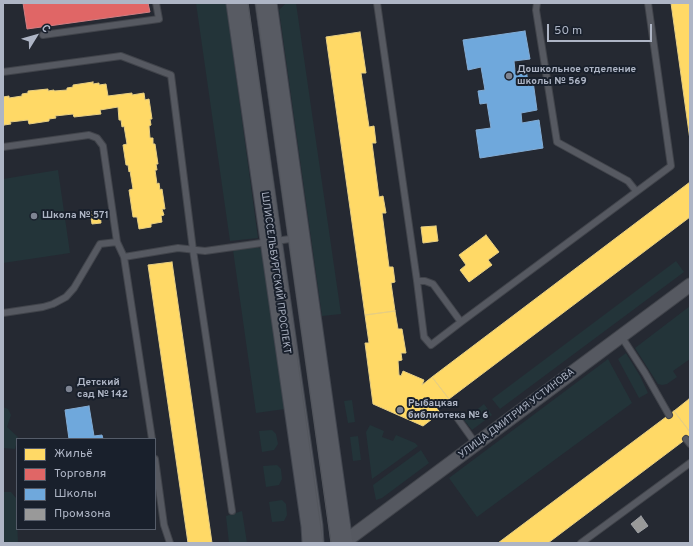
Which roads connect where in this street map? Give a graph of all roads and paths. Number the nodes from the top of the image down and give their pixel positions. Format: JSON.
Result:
{"nodes":[{"id":1,"x":156,"y":3,"type":"edge"},
{"id":2,"x":237,"y":3,"type":"edge"},
{"id":3,"x":266,"y":3,"type":"edge"},
{"id":4,"x":377,"y":3,"type":"edge"},
{"id":5,"x":537,"y":3,"type":"edge"},
{"id":6,"x":648,"y":3,"type":"edge"},
{"id":7,"x":43,"y":36,"type":"dead end"},
{"id":8,"x":3,"y":72,"type":"edge"},
{"id":9,"x":3,"y":147,"type":"edge"},
{"id":10,"x":636,"y":191,"type":"junction"},
{"id":11,"x":300,"y":238,"type":"junction"},
{"id":12,"x":117,"y":242,"type":"junction"},
{"id":13,"x":271,"y":242,"type":"junction"},
{"id":14,"x":193,"y":250,"type":"junction"},
{"id":15,"x":124,"y":257,"type":"junction"},
{"id":16,"x":417,"y":281,"type":"junction"},
{"id":17,"x":690,"y":284,"type":"edge"},
{"id":18,"x":3,"y":313,"type":"edge"},
{"id":19,"x":461,"y":322,"type":"junction"},
{"id":20,"x":620,"y":336,"type":"junction"},
{"id":21,"x":669,"y":415,"type":"dead end"},
{"id":22,"x":458,"y":419,"type":"dead end"},
{"id":23,"x":152,"y":438,"type":"edge"},
{"id":24,"x":476,"y":444,"type":"junction"},
{"id":25,"x":690,"y":463,"type":"edge"},
{"id":26,"x":156,"y":466,"type":"edge"},
{"id":27,"x":232,"y":511,"type":"dead end"},
{"id":28,"x":170,"y":543,"type":"edge"},
{"id":29,"x":313,"y":543,"type":"edge"},
{"id":30,"x":343,"y":543,"type":"edge"},
{"id":31,"x":581,"y":543,"type":"edge"}],
"edges":[{"from":1,"to":7,"type":"lane"},
{"from":2,"to":13,"type":"main road","name":"ШЛИССЕЛЬБУРГСКИЙ ПРОСПЕКТ"},
{"from":3,"to":11,"type":"main road"},
{"from":4,"to":16,"type":"lane"},
{"from":5,"to":10,"type":"lane"},
{"from":6,"to":10,"type":"lane"},
{"from":8,"to":14,"type":"lane"},
{"from":9,"to":12,"type":"lane"},
{"from":10,"to":19,"type":"lane"},
{"from":11,"to":13,"type":"lane"},
{"from":11,"to":30,"type":"main road"},
{"from":12,"to":15,"type":"lane"},
{"from":12,"to":18,"type":"lane"},
{"from":13,"to":14,"type":"lane"},
{"from":13,"to":29,"type":"main road","name":"ШЛИССЕЛЬБУРГСКИЙ ПРОСПЕКТ"},
{"from":14,"to":15,"type":"lane"},
{"from":14,"to":27,"type":"lane"},
{"from":15,"to":23,"type":"lane"},
{"from":16,"to":19,"type":"lane"},
{"from":16,"to":19,"type":"lane"},
{"from":17,"to":20,"type":"street","name":"УЛИЦА ДМИТРИЯ УСТИНОВА"},
{"from":20,"to":21,"type":"lane"},
{"from":20,"to":24,"type":"street","name":"УЛИЦА ДМИТРИЯ УСТИНОВА"},
{"from":22,"to":24,"type":"lane"},
{"from":24,"to":30,"type":"street","name":"УЛИЦА ДМИТРИЯ УСТИНОВА"},
{"from":25,"to":31,"type":"lane"},
{"from":26,"to":28,"type":"lane"}]}
